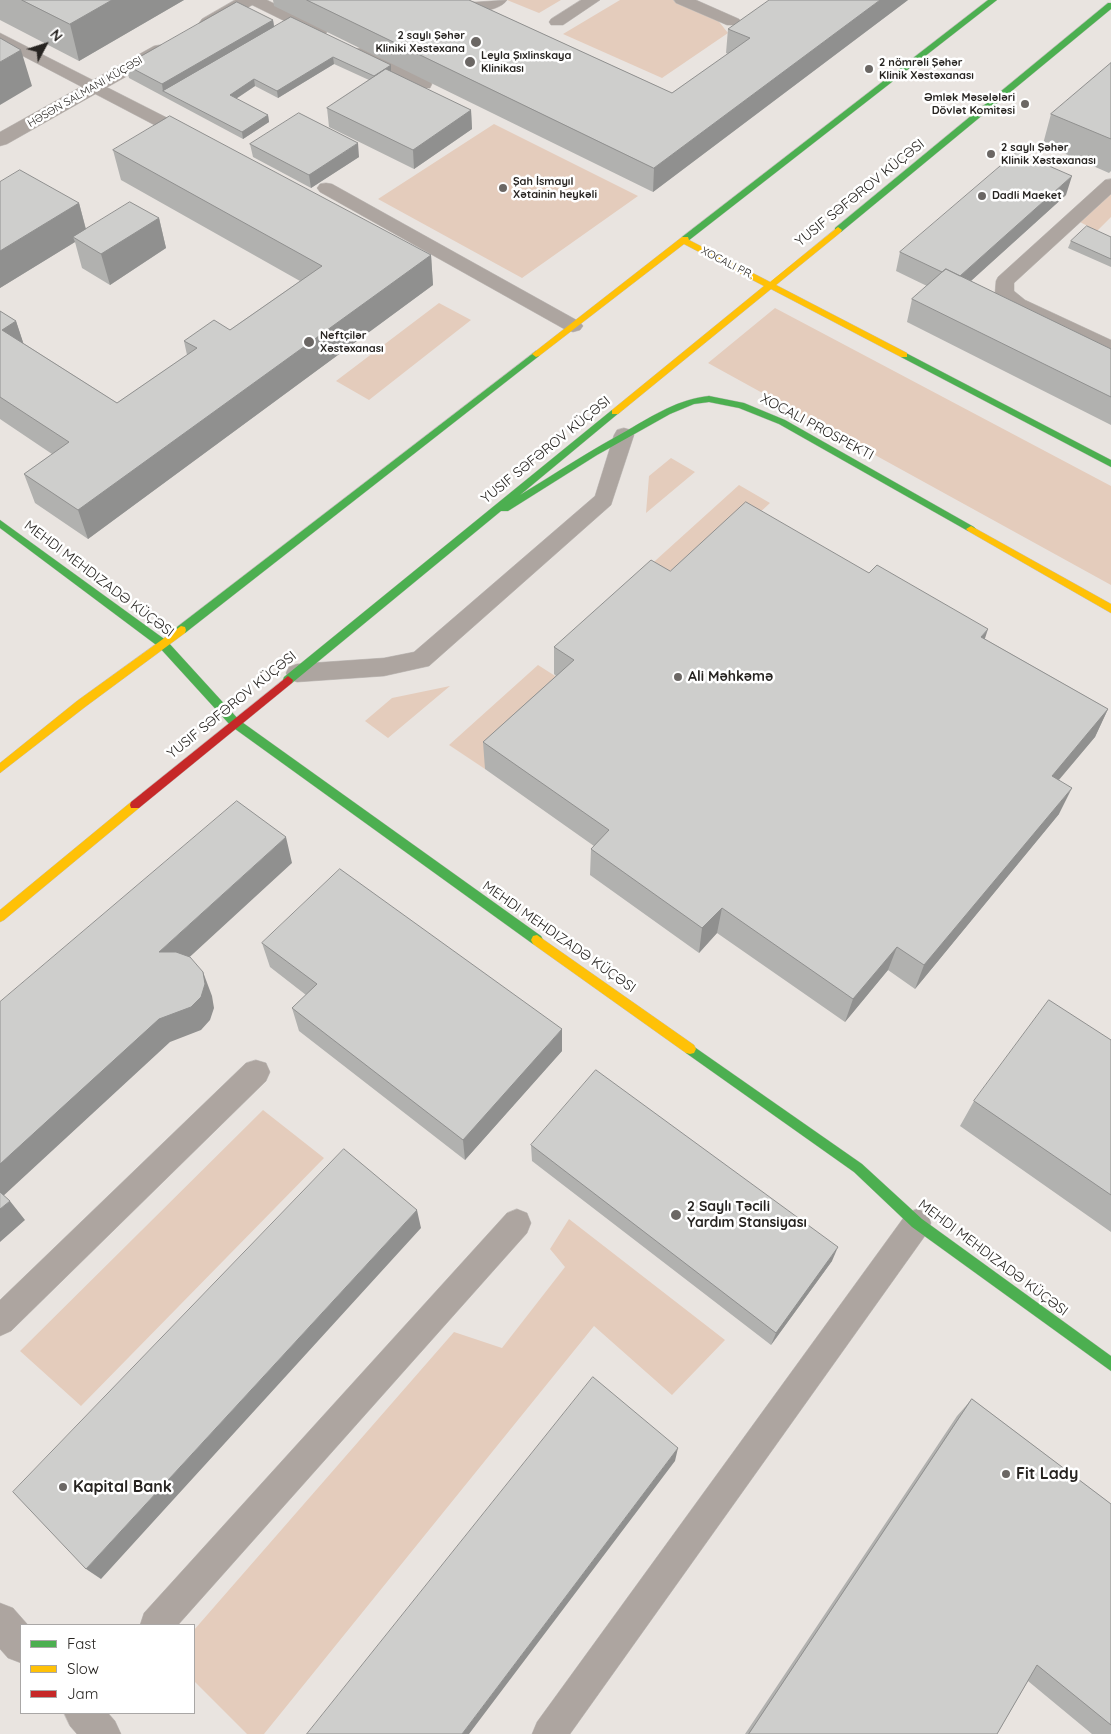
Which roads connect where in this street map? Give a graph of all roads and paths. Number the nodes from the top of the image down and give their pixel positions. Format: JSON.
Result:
{"nodes":[{"id":1,"x":452,"y":0,"type":"edge"},
{"id":2,"x":499,"y":0,"type":"edge"},
{"id":3,"x":592,"y":0,"type":"edge"},
{"id":4,"x":682,"y":0,"type":"edge"},
{"id":5,"x":993,"y":0,"type":"edge"},
{"id":6,"x":243,"y":1,"type":"edge"},
{"id":7,"x":1111,"y":5,"type":"edge"},
{"id":8,"x":557,"y":22,"type":"dead end"},
{"id":9,"x":733,"y":22,"type":"dead end"},
{"id":10,"x":196,"y":29,"type":"edge"},
{"id":11,"x":0,"y":38,"type":"edge"},
{"id":12,"x":179,"y":39,"type":"edge"},
{"id":13,"x":424,"y":84,"type":"edge"},
{"id":14,"x":93,"y":87,"type":"junction"},
{"id":15,"x":0,"y":140,"type":"edge"},
{"id":16,"x":208,"y":146,"type":"edge"},
{"id":17,"x":1111,"y":184,"type":"edge"},
{"id":18,"x":326,"y":188,"type":"dead end"},
{"id":19,"x":683,"y":240,"type":"junction"},
{"id":20,"x":770,"y":286,"type":"junction"},
{"id":21,"x":573,"y":326,"type":"junction"},
{"id":22,"x":1111,"y":348,"type":"edge"},
{"id":23,"x":624,"y":435,"type":"junction"},
{"id":24,"x":1111,"y":464,"type":"edge"},
{"id":25,"x":0,"y":523,"type":"edge"},
{"id":26,"x":478,"y":526,"type":"junction"},
{"id":27,"x":1111,"y":609,"type":"edge"},
{"id":28,"x":163,"y":644,"type":"junction"},
{"id":29,"x":297,"y":673,"type":"junction"},
{"id":30,"x":235,"y":723,"type":"junction"},
{"id":31,"x":3,"y":763,"type":"edge"},
{"id":32,"x":0,"y":917,"type":"edge"},
{"id":33,"x":256,"y":1072,"type":"dead end"},
{"id":34,"x":516,"y":1223,"type":"dead end"},
{"id":35,"x":917,"y":1223,"type":"junction"},
{"id":36,"x":0,"y":1321,"type":"edge"},
{"id":37,"x":1111,"y":1364,"type":"edge"},
{"id":38,"x":0,"y":1621,"type":"edge"},
{"id":39,"x":157,"y":1624,"type":"edge"},
{"id":40,"x":20,"y":1644,"type":"edge"},
{"id":41,"x":84,"y":1714,"type":"edge"},
{"id":42,"x":102,"y":1734,"type":"edge"},
{"id":43,"x":549,"y":1734,"type":"edge"}],
"edges":[{"from":1,"to":2,"type":"lane"},
{"from":3,"to":8,"type":"lane"},
{"from":4,"to":9,"type":"lane"},
{"from":5,"to":19,"type":"main road"},
{"from":6,"to":10,"type":"street"},
{"from":6,"to":13,"type":"lane"},
{"from":7,"to":20,"type":"main road","name":"YUSIF SƏFƏROV KÜÇƏSI"},
{"from":11,"to":14,"type":"lane"},
{"from":12,"to":14,"type":"street","name":"HƏSƏN SALMANI KÜÇƏSI"},
{"from":14,"to":15,"type":"street","name":"HƏSƏN SALMANI KÜÇƏSI"},
{"from":14,"to":16,"type":"lane"},
{"from":17,"to":22,"type":"lane"},
{"from":18,"to":21,"type":"lane"},
{"from":19,"to":20,"type":"main road"},
{"from":19,"to":21,"type":"main road"},
{"from":20,"to":24,"type":"main road"},
{"from":20,"to":26,"type":"main road","name":"YUSIF SƏFƏROV KÜÇƏSI"},
{"from":21,"to":28,"type":"main road"},
{"from":23,"to":26,"type":"main road"},
{"from":23,"to":27,"type":"main road"},
{"from":23,"to":29,"type":"lane"},
{"from":25,"to":28,"type":"main road","name":"MEHDI MEHDIZADƏ KÜÇƏSI"},
{"from":26,"to":29,"type":"main road","name":"YUSIF SƏFƏROV KÜÇƏSI"},
{"from":28,"to":30,"type":"main road","name":"MEHDI MEHDIZADƏ KÜÇƏSI"},
{"from":28,"to":31,"type":"main road"},
{"from":29,"to":30,"type":"main road","name":"YUSIF SƏFƏROV KÜÇƏSI"},
{"from":30,"to":32,"type":"main road","name":"YUSIF SƏFƏROV KÜÇƏSI"},
{"from":30,"to":35,"type":"main road","name":"MEHDI MEHDIZADƏ KÜÇƏSI"},
{"from":33,"to":36,"type":"lane"},
{"from":34,"to":39,"type":"lane"},
{"from":35,"to":37,"type":"main road","name":"MEHDI MEHDIZADƏ KÜÇƏSI"},
{"from":35,"to":43,"type":"lane"},
{"from":38,"to":40,"type":"street"},
{"from":41,"to":42,"type":"street"}]}
